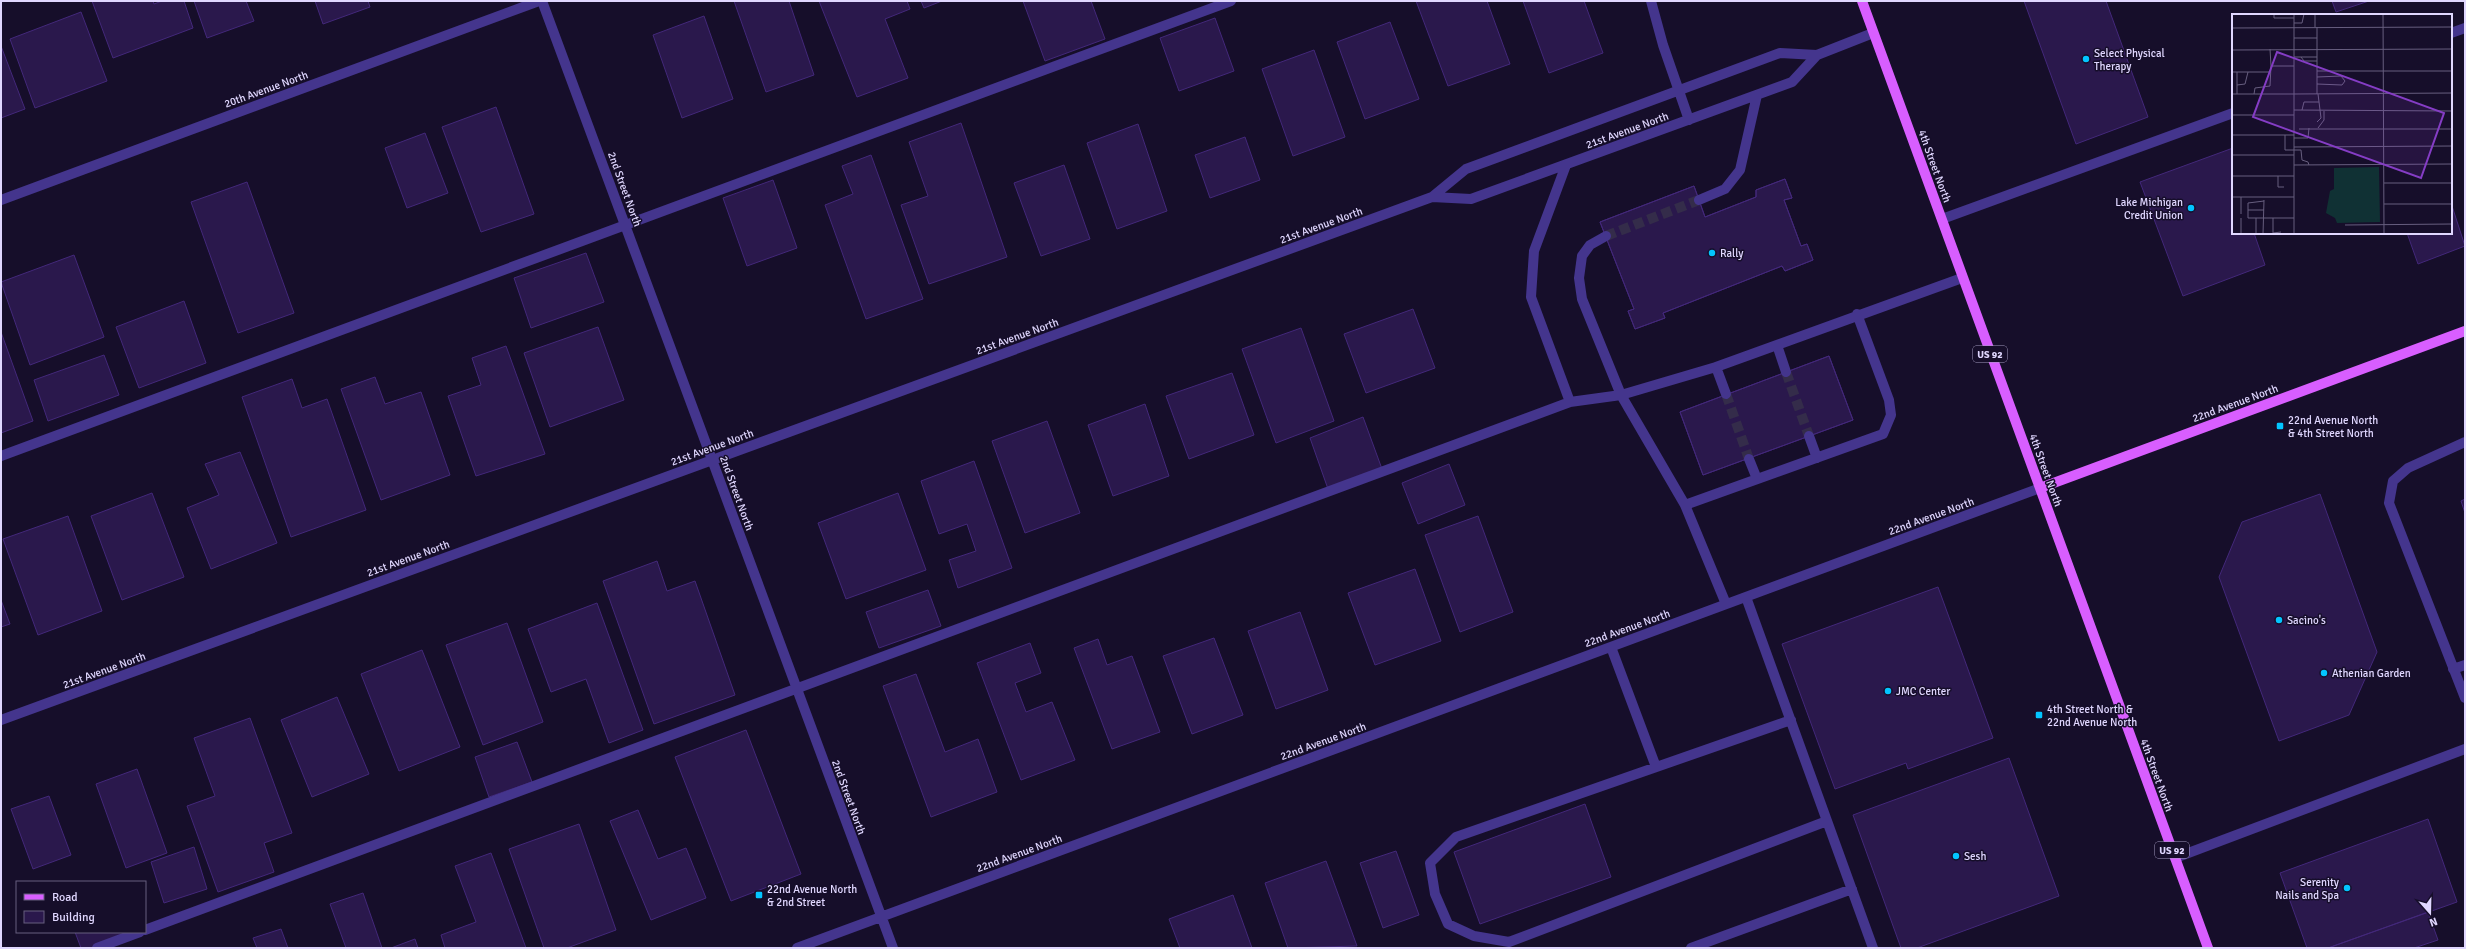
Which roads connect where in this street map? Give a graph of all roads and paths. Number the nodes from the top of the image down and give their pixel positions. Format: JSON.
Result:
{"nodes":[{"id":1,"x":539,"y":1,"type":"edge"},
{"id":2,"x":542,"y":1,"type":"edge"},
{"id":3,"x":1231,"y":1,"type":"edge"},
{"id":4,"x":1651,"y":1,"type":"edge"},
{"id":5,"x":1862,"y":1,"type":"edge"},
{"id":6,"x":2465,"y":28,"type":"edge"},
{"id":7,"x":1873,"y":33,"type":"junction"},
{"id":8,"x":2452,"y":33,"type":"edge"},
{"id":9,"x":1817,"y":55,"type":"junction"},
{"id":10,"x":1678,"y":91,"type":"junction"},
{"id":11,"x":1757,"y":95,"type":"junction"},
{"id":12,"x":2232,"y":112,"type":"edge"},
{"id":13,"x":1689,"y":120,"type":"junction"},
{"id":14,"x":1566,"y":165,"type":"junction"},
{"id":15,"x":1432,"y":198,"type":"junction"},
{"id":16,"x":1,"y":200,"type":"edge"},
{"id":17,"x":1699,"y":200,"type":"tunnel mouth"},
{"id":18,"x":1942,"y":219,"type":"junction"},
{"id":19,"x":625,"y":225,"type":"junction"},
{"id":20,"x":1606,"y":236,"type":"tunnel mouth"},
{"id":21,"x":1962,"y":278,"type":"junction"},
{"id":22,"x":1857,"y":314,"type":"junction"},
{"id":23,"x":2465,"y":331,"type":"edge"},
{"id":24,"x":1777,"y":344,"type":"junction"},
{"id":25,"x":1716,"y":367,"type":"junction"},
{"id":26,"x":1786,"y":372,"type":"tunnel mouth"},
{"id":27,"x":1726,"y":394,"type":"tunnel mouth"},
{"id":28,"x":1620,"y":395,"type":"junction"},
{"id":29,"x":1570,"y":402,"type":"junction"},
{"id":30,"x":1809,"y":436,"type":"tunnel mouth"},
{"id":31,"x":2465,"y":442,"type":"edge"},
{"id":32,"x":1,"y":456,"type":"edge"},
{"id":33,"x":1817,"y":458,"type":"junction"},
{"id":34,"x":1749,"y":459,"type":"tunnel mouth"},
{"id":35,"x":712,"y":460,"type":"junction"},
{"id":36,"x":1757,"y":479,"type":"junction"},
{"id":37,"x":2040,"y":488,"type":"junction"},
{"id":38,"x":1686,"y":505,"type":"junction"},
{"id":39,"x":1746,"y":597,"type":"junction"},
{"id":40,"x":1726,"y":604,"type":"junction"},
{"id":41,"x":1611,"y":647,"type":"junction"},
{"id":42,"x":2465,"y":664,"type":"edge"},
{"id":43,"x":2453,"y":669,"type":"junction"},
{"id":44,"x":796,"y":689,"type":"junction"},
{"id":45,"x":2465,"y":698,"type":"edge"},
{"id":46,"x":1,"y":720,"type":"edge"},
{"id":47,"x":1791,"y":720,"type":"junction"},
{"id":48,"x":2465,"y":749,"type":"edge"},
{"id":49,"x":1656,"y":767,"type":"junction"},
{"id":50,"x":1827,"y":821,"type":"junction"},
{"id":51,"x":2175,"y":858,"type":"junction"},
{"id":52,"x":1852,"y":889,"type":"junction"},
{"id":53,"x":881,"y":917,"type":"junction"},
{"id":54,"x":146,"y":930,"type":"edge"},
{"id":55,"x":137,"y":933,"type":"edge"},
{"id":56,"x":97,"y":948,"type":"edge"},
{"id":57,"x":797,"y":948,"type":"edge"},
{"id":58,"x":893,"y":948,"type":"edge"},
{"id":59,"x":1691,"y":948,"type":"edge"},
{"id":60,"x":1873,"y":948,"type":"edge"},
{"id":61,"x":2208,"y":948,"type":"edge"}],
"edges":[{"from":1,"to":16,"type":"street","name":"20th Avenue North"},
{"from":2,"to":19,"type":"street","name":"2nd Street North"},
{"from":3,"to":19,"type":"street"},
{"from":4,"to":10,"type":"street"},
{"from":5,"to":7,"type":"main road","name":"4th Street North","number":"US 92"},
{"from":6,"to":8,"type":"street"},
{"from":7,"to":9,"type":"street","name":"21st Avenue North"},
{"from":7,"to":18,"type":"main road","name":"4th Street North","number":"US 92"},
{"from":9,"to":10,"type":"street","name":"21st Avenue North"},
{"from":9,"to":11,"type":"street","name":"21st Avenue North"},
{"from":10,"to":13,"type":"street"},
{"from":10,"to":15,"type":"street","name":"21st Avenue North"},
{"from":11,"to":13,"type":"street","name":"21st Avenue North"},
{"from":11,"to":17,"type":"street"},
{"from":12,"to":18,"type":"street"},
{"from":13,"to":14,"type":"street","name":"21st Avenue North"},
{"from":14,"to":15,"type":"street","name":"21st Avenue North"},
{"from":14,"to":29,"type":"street"},
{"from":15,"to":35,"type":"street","name":"21st Avenue North"},
{"from":18,"to":21,"type":"main road","name":"4th Street North","number":"US 92"},
{"from":19,"to":32,"type":"street"},
{"from":19,"to":35,"type":"street","name":"2nd Street North"},
{"from":20,"to":28,"type":"street"},
{"from":21,"to":22,"type":"street"},
{"from":21,"to":37,"type":"main road","name":"4th Street North","number":"US 92"},
{"from":22,"to":24,"type":"street"},
{"from":22,"to":33,"type":"street"},
{"from":23,"to":37,"type":"main road","name":"22nd Avenue North"},
{"from":24,"to":25,"type":"street"},
{"from":24,"to":26,"type":"street"},
{"from":25,"to":27,"type":"street"},
{"from":25,"to":28,"type":"street"},
{"from":28,"to":29,"type":"street"},
{"from":28,"to":38,"type":"street"},
{"from":29,"to":44,"type":"street"},
{"from":30,"to":33,"type":"street"},
{"from":31,"to":43,"type":"street"},
{"from":33,"to":36,"type":"street"},
{"from":34,"to":36,"type":"street"},
{"from":35,"to":44,"type":"street","name":"2nd Street North"},
{"from":35,"to":46,"type":"street","name":"21st Avenue North"},
{"from":36,"to":38,"type":"street"},
{"from":37,"to":39,"type":"street","name":"22nd Avenue North"},
{"from":37,"to":51,"type":"main road","name":"4th Street North","number":"US 92"},
{"from":38,"to":40,"type":"street"},
{"from":39,"to":40,"type":"street","name":"22nd Avenue North"},
{"from":39,"to":47,"type":"street"},
{"from":40,"to":41,"type":"street","name":"22nd Avenue North"},
{"from":41,"to":49,"type":"street"},
{"from":41,"to":53,"type":"street","name":"22nd Avenue North"},
{"from":42,"to":43,"type":"street"},
{"from":43,"to":45,"type":"street"},
{"from":44,"to":53,"type":"street","name":"2nd Street North"},
{"from":44,"to":54,"type":"street"},
{"from":47,"to":49,"type":"street"},
{"from":47,"to":50,"type":"street"},
{"from":48,"to":51,"type":"street"},
{"from":49,"to":50,"type":"street"},
{"from":50,"to":52,"type":"street"},
{"from":51,"to":61,"type":"main road","name":"4th Street North","number":"US 92"},
{"from":52,"to":59,"type":"street"},
{"from":52,"to":60,"type":"street"},
{"from":53,"to":57,"type":"street","name":"22nd Avenue North"},
{"from":53,"to":58,"type":"street","name":"2nd Street North"},
{"from":55,"to":56,"type":"street"}]}
